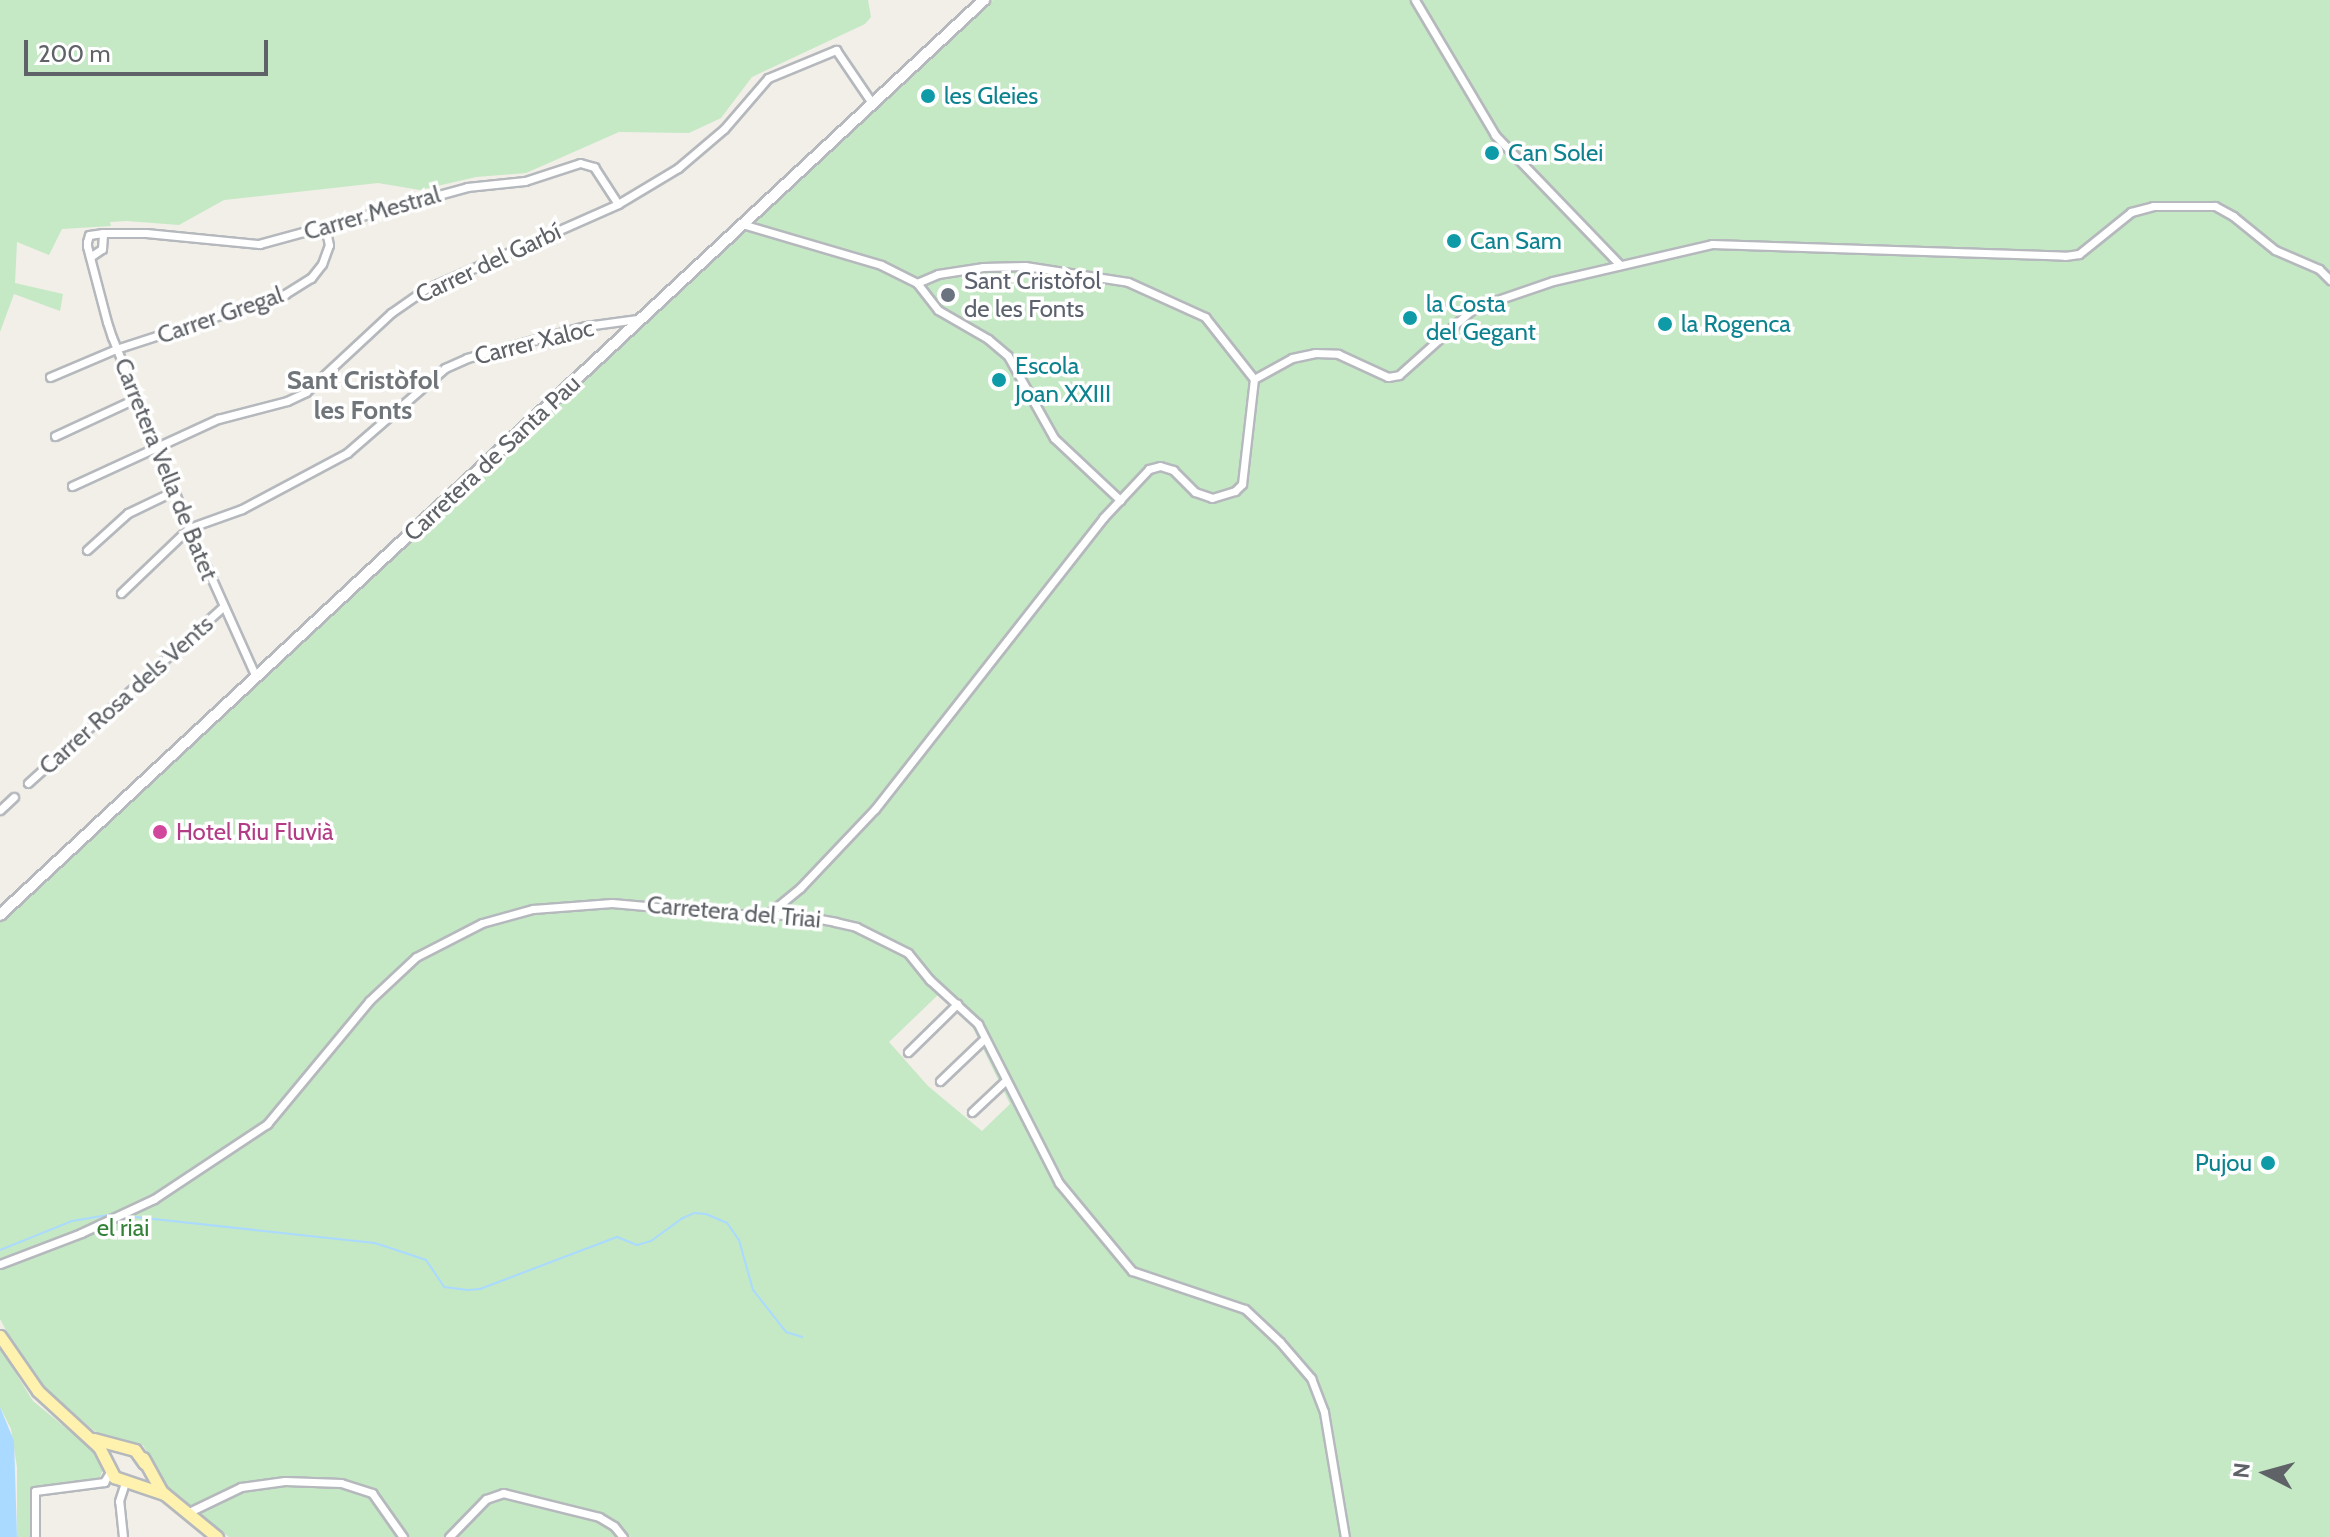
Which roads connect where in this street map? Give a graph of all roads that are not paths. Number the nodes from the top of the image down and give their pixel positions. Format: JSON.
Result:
{"nodes":[{"id":1,"x":984,"y":0,"type":"edge"},
{"id":2,"x":1415,"y":0,"type":"edge"},
{"id":3,"x":872,"y":103,"type":"junction"},
{"id":4,"x":618,"y":204,"type":"junction"},
{"id":5,"x":742,"y":224,"type":"junction"},
{"id":6,"x":325,"y":226,"type":"junction"},
{"id":7,"x":103,"y":233,"type":"junction"},
{"id":8,"x":90,"y":257,"type":"junction"},
{"id":9,"x":1620,"y":265,"type":"junction"},
{"id":10,"x":2330,"y":280,"type":"edge"},
{"id":11,"x":917,"y":283,"type":"junction"},
{"id":12,"x":641,"y":319,"type":"junction"},
{"id":13,"x":116,"y":349,"type":"junction"},
{"id":14,"x":50,"y":377,"type":"dead end"},
{"id":15,"x":1254,"y":379,"type":"junction"},
{"id":16,"x":137,"y":398,"type":"junction"},
{"id":17,"x":55,"y":436,"type":"dead end"},
{"id":18,"x":156,"y":445,"type":"junction"},
{"id":19,"x":72,"y":486,"type":"dead end"},
{"id":20,"x":174,"y":491,"type":"junction"},
{"id":21,"x":1120,"y":500,"type":"junction"},
{"id":22,"x":189,"y":528,"type":"junction"},
{"id":23,"x":87,"y":550,"type":"dead end"},
{"id":24,"x":121,"y":593,"type":"dead end"},
{"id":25,"x":223,"y":607,"type":"junction"},
{"id":26,"x":256,"y":677,"type":"junction"},
{"id":27,"x":28,"y":783,"type":"dead end"},
{"id":28,"x":14,"y":797,"type":"dead end"},
{"id":29,"x":0,"y":810,"type":"edge"},
{"id":30,"x":2,"y":909,"type":"edge"},
{"id":31,"x":767,"y":915,"type":"junction"},
{"id":32,"x":957,"y":1004,"type":"junction"},
{"id":33,"x":984,"y":1039,"type":"junction"},
{"id":34,"x":908,"y":1052,"type":"dead end"},
{"id":35,"x":940,"y":1081,"type":"dead end"},
{"id":36,"x":1004,"y":1082,"type":"junction"},
{"id":37,"x":972,"y":1112,"type":"dead end"},
{"id":38,"x":0,"y":1264,"type":"edge"},
{"id":39,"x":0,"y":1336,"type":"edge"},
{"id":40,"x":87,"y":1435,"type":"junction"},
{"id":41,"x":128,"y":1448,"type":"junction"},
{"id":42,"x":143,"y":1458,"type":"junction"},
{"id":43,"x":110,"y":1467,"type":"junction"},
{"id":44,"x":126,"y":1482,"type":"junction"},
{"id":45,"x":164,"y":1494,"type":"junction"},
{"id":46,"x":187,"y":1513,"type":"junction"},
{"id":47,"x":35,"y":1537,"type":"edge"},
{"id":48,"x":123,"y":1537,"type":"edge"},
{"id":49,"x":217,"y":1537,"type":"edge"},
{"id":50,"x":403,"y":1537,"type":"edge"},
{"id":51,"x":449,"y":1537,"type":"edge"},
{"id":52,"x":623,"y":1537,"type":"edge"},
{"id":53,"x":1345,"y":1537,"type":"edge"}],
"edges":[{"from":1,"to":3,"type":"main road","name":"Carretera de Santa Pau"},
{"from":2,"to":9,"type":"street"},
{"from":3,"to":4,"type":"street","name":"Carrer del Garbí"},
{"from":3,"to":5,"type":"main road","name":"Carretera de Santa Pau"},
{"from":4,"to":6,"type":"street","name":"Carrer Mestral"},
{"from":4,"to":18,"type":"street","name":"Carrer del Garbí"},
{"from":5,"to":11,"type":"street"},
{"from":5,"to":12,"type":"main road","name":"Carretera de Santa Pau"},
{"from":6,"to":7,"type":"street","name":"Carrer Mestral"},
{"from":6,"to":13,"type":"street","name":"Carrer Gregal"},
{"from":7,"to":8,"type":"street"},
{"from":7,"to":8,"type":"street"},
{"from":8,"to":13,"type":"street","name":"Carretera Vella de Batet"},
{"from":9,"to":10,"type":"street"},
{"from":9,"to":15,"type":"street"},
{"from":11,"to":15,"type":"street"},
{"from":11,"to":21,"type":"street"},
{"from":12,"to":22,"type":"street","name":"Carrer Xaloc"},
{"from":12,"to":26,"type":"main road","name":"Carretera de Santa Pau"},
{"from":13,"to":14,"type":"street","name":"Carrer Gregal"},
{"from":13,"to":16,"type":"street","name":"Carretera Vella de Batet"},
{"from":15,"to":21,"type":"street"},
{"from":16,"to":17,"type":"street"},
{"from":16,"to":18,"type":"street","name":"Carretera Vella de Batet"},
{"from":18,"to":19,"type":"street","name":"Carrer del Garbí"},
{"from":18,"to":20,"type":"street","name":"Carretera Vella de Batet"},
{"from":20,"to":22,"type":"street","name":"Carretera Vella de Batet"},
{"from":20,"to":23,"type":"street"},
{"from":21,"to":31,"type":"street"},
{"from":22,"to":24,"type":"street"},
{"from":22,"to":25,"type":"street","name":"Carretera Vella de Batet"},
{"from":25,"to":26,"type":"street","name":"Carretera Vella de Batet"},
{"from":25,"to":27,"type":"street","name":"Carrer Rosa dels Vents"},
{"from":26,"to":30,"type":"main road","name":"Carretera de Santa Pau"},
{"from":28,"to":29,"type":"street"},
{"from":31,"to":32,"type":"street","name":"Carretera del Triai"},
{"from":31,"to":38,"type":"street","name":"Carretera del Triai"},
{"from":32,"to":33,"type":"street","name":"Carretera del Triai"},
{"from":32,"to":34,"type":"street"},
{"from":33,"to":35,"type":"street"},
{"from":33,"to":36,"type":"street","name":"Carretera del Triai"},
{"from":36,"to":37,"type":"street"},
{"from":36,"to":53,"type":"street","name":"Carretera del Triai"},
{"from":39,"to":40,"type":"main road"},
{"from":40,"to":41,"type":"main road"},
{"from":40,"to":43,"type":"main road"},
{"from":41,"to":42,"type":"main road"},
{"from":41,"to":43,"type":"main road"},
{"from":42,"to":44,"type":"main road"},
{"from":42,"to":45,"type":"main road"},
{"from":43,"to":44,"type":"main road"},
{"from":43,"to":47,"type":"street"},
{"from":44,"to":45,"type":"main road"},
{"from":44,"to":48,"type":"street"},
{"from":45,"to":46,"type":"main road"},
{"from":46,"to":49,"type":"main road"},
{"from":46,"to":50,"type":"street"},
{"from":51,"to":52,"type":"street"}]}
